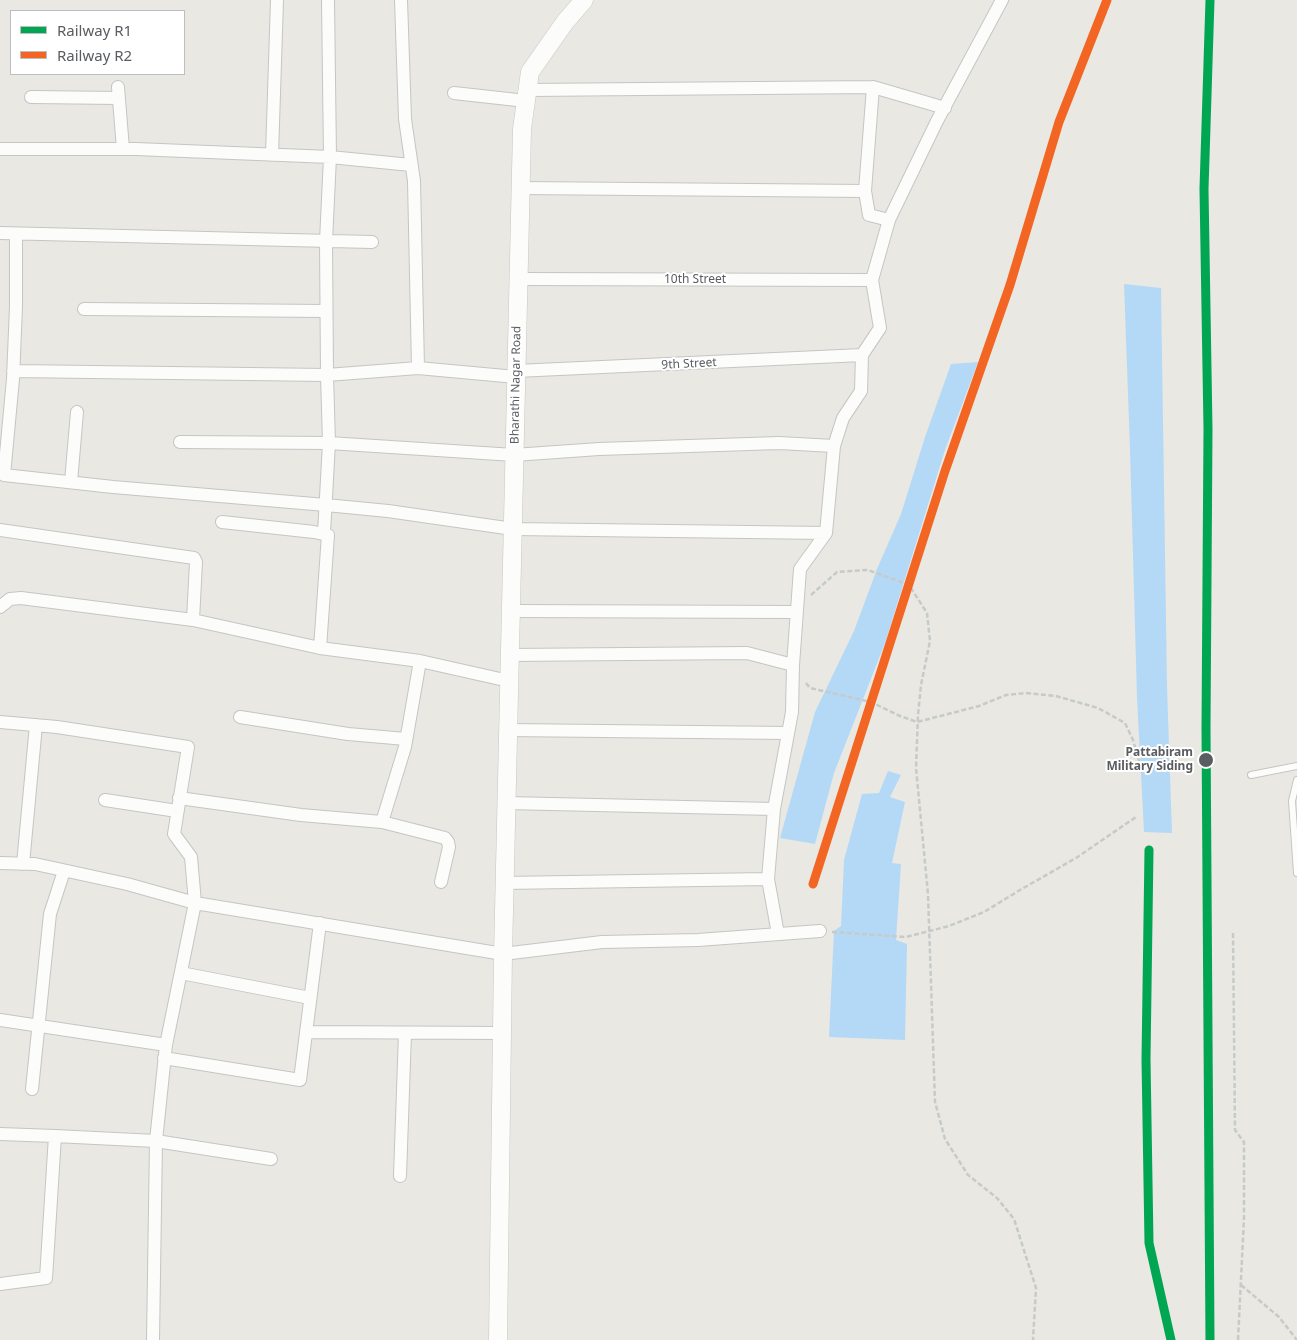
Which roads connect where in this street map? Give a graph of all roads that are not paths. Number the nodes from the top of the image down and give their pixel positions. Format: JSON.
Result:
{"nodes":[{"id":1,"x":277,"y":0,"type":"edge"},
{"id":2,"x":328,"y":0,"type":"edge"},
{"id":3,"x":401,"y":0,"type":"edge"},
{"id":4,"x":584,"y":0,"type":"edge"},
{"id":5,"x":1002,"y":0,"type":"edge"},
{"id":6,"x":873,"y":87,"type":"junction"},
{"id":7,"x":454,"y":93,"type":"dead end"},
{"id":8,"x":527,"y":95,"type":"junction"},
{"id":9,"x":31,"y":97,"type":"dead end"},
{"id":10,"x":944,"y":108,"type":"junction"},
{"id":11,"x":0,"y":149,"type":"edge"},
{"id":12,"x":123,"y":149,"type":"junction"},
{"id":13,"x":272,"y":155,"type":"junction"},
{"id":14,"x":330,"y":157,"type":"junction"},
{"id":15,"x":411,"y":165,"type":"junction"},
{"id":16,"x":521,"y":188,"type":"junction"},
{"id":17,"x":865,"y":191,"type":"junction"},
{"id":18,"x":890,"y":220,"type":"junction"},
{"id":19,"x":0,"y":233,"type":"edge"},
{"id":20,"x":16,"y":234,"type":"junction"},
{"id":21,"x":326,"y":241,"type":"junction"},
{"id":22,"x":372,"y":242,"type":"dead end"},
{"id":23,"x":518,"y":279,"type":"junction"},
{"id":24,"x":872,"y":280,"type":"junction"},
{"id":25,"x":84,"y":309,"type":"dead end"},
{"id":26,"x":326,"y":311,"type":"junction"},
{"id":27,"x":862,"y":355,"type":"junction"},
{"id":28,"x":418,"y":368,"type":"junction"},
{"id":29,"x":13,"y":371,"type":"junction"},
{"id":30,"x":516,"y":374,"type":"junction"},
{"id":31,"x":327,"y":375,"type":"junction"},
{"id":32,"x":77,"y":412,"type":"dead end"},
{"id":33,"x":180,"y":442,"type":"dead end"},
{"id":34,"x":330,"y":443,"type":"junction"},
{"id":35,"x":834,"y":446,"type":"junction"},
{"id":36,"x":514,"y":455,"type":"junction"},
{"id":37,"x":70,"y":482,"type":"junction"},
{"id":38,"x":326,"y":505,"type":"junction"},
{"id":39,"x":222,"y":522,"type":"dead end"},
{"id":40,"x":513,"y":529,"type":"junction"},
{"id":41,"x":0,"y":530,"type":"edge"},
{"id":42,"x":324,"y":533,"type":"junction"},
{"id":43,"x":826,"y":533,"type":"junction"},
{"id":44,"x":0,"y":607,"type":"edge"},
{"id":45,"x":511,"y":611,"type":"junction"},
{"id":46,"x":797,"y":612,"type":"junction"},
{"id":47,"x":193,"y":620,"type":"junction"},
{"id":48,"x":320,"y":648,"type":"junction"},
{"id":49,"x":510,"y":655,"type":"junction"},
{"id":50,"x":420,"y":660,"type":"junction"},
{"id":51,"x":794,"y":665,"type":"junction"},
{"id":52,"x":509,"y":681,"type":"junction"},
{"id":53,"x":240,"y":717,"type":"dead end"},
{"id":54,"x":0,"y":722,"type":"edge"},
{"id":55,"x":36,"y":725,"type":"junction"},
{"id":56,"x":508,"y":730,"type":"junction"},
{"id":57,"x":788,"y":733,"type":"junction"},
{"id":58,"x":406,"y":739,"type":"junction"},
{"id":59,"x":1297,"y":766,"type":"edge"},
{"id":60,"x":1251,"y":776,"type":"dead end"},
{"id":61,"x":1297,"y":780,"type":"edge"},
{"id":62,"x":180,"y":798,"type":"junction"},
{"id":63,"x":105,"y":800,"type":"dead end"},
{"id":64,"x":506,"y":804,"type":"junction"},
{"id":65,"x":774,"y":809,"type":"junction"},
{"id":66,"x":177,"y":812,"type":"junction"},
{"id":67,"x":382,"y":822,"type":"junction"},
{"id":68,"x":0,"y":863,"type":"edge"},
{"id":69,"x":24,"y":864,"type":"junction"},
{"id":70,"x":64,"y":871,"type":"junction"},
{"id":71,"x":1297,"y":873,"type":"edge"},
{"id":72,"x":768,"y":880,"type":"junction"},
{"id":73,"x":441,"y":882,"type":"dead end"},
{"id":74,"x":504,"y":883,"type":"junction"},
{"id":75,"x":195,"y":903,"type":"junction"},
{"id":76,"x":320,"y":924,"type":"junction"},
{"id":77,"x":820,"y":932,"type":"road end"},
{"id":78,"x":778,"y":934,"type":"junction"},
{"id":79,"x":503,"y":954,"type":"junction"},
{"id":80,"x":181,"y":973,"type":"junction"},
{"id":81,"x":310,"y":998,"type":"junction"},
{"id":82,"x":0,"y":1020,"type":"edge"},
{"id":83,"x":40,"y":1026,"type":"junction"},
{"id":84,"x":306,"y":1032,"type":"junction"},
{"id":85,"x":405,"y":1033,"type":"junction"},
{"id":86,"x":502,"y":1033,"type":"junction"},
{"id":87,"x":166,"y":1045,"type":"junction"},
{"id":88,"x":164,"y":1058,"type":"junction"},
{"id":89,"x":32,"y":1089,"type":"dead end"},
{"id":90,"x":0,"y":1134,"type":"edge"},
{"id":91,"x":55,"y":1136,"type":"junction"},
{"id":92,"x":156,"y":1141,"type":"junction"},
{"id":93,"x":271,"y":1159,"type":"dead end"},
{"id":94,"x":400,"y":1176,"type":"dead end"},
{"id":95,"x":0,"y":1284,"type":"edge"},
{"id":96,"x":153,"y":1340,"type":"edge"},
{"id":97,"x":498,"y":1340,"type":"edge"}],
"edges":[{"from":1,"to":13,"type":"street"},
{"from":2,"to":14,"type":"street"},
{"from":3,"to":15,"type":"street"},
{"from":4,"to":8,"type":"main road","name":"Bharathi Nagar Road"},
{"from":5,"to":10,"type":"street"},
{"from":6,"to":8,"type":"street"},
{"from":6,"to":10,"type":"street"},
{"from":6,"to":17,"type":"street"},
{"from":7,"to":8,"type":"street"},
{"from":8,"to":16,"type":"main road","name":"Bharathi Nagar Road"},
{"from":9,"to":12,"type":"street"},
{"from":10,"to":18,"type":"street"},
{"from":11,"to":12,"type":"street"},
{"from":12,"to":13,"type":"street"},
{"from":13,"to":14,"type":"street"},
{"from":14,"to":15,"type":"street"},
{"from":14,"to":21,"type":"street"},
{"from":15,"to":28,"type":"street"},
{"from":16,"to":17,"type":"street"},
{"from":16,"to":23,"type":"main road","name":"Bharathi Nagar Road"},
{"from":17,"to":18,"type":"street"},
{"from":18,"to":24,"type":"street"},
{"from":19,"to":20,"type":"street"},
{"from":20,"to":21,"type":"street"},
{"from":20,"to":29,"type":"street"},
{"from":21,"to":22,"type":"street"},
{"from":21,"to":26,"type":"street"},
{"from":23,"to":24,"type":"street","name":"10th Street"},
{"from":23,"to":30,"type":"main road","name":"Bharathi Nagar Road"},
{"from":24,"to":27,"type":"street"},
{"from":25,"to":26,"type":"street"},
{"from":26,"to":31,"type":"street"},
{"from":27,"to":30,"type":"street","name":"9th Street"},
{"from":27,"to":35,"type":"street"},
{"from":28,"to":30,"type":"street","name":"9th Street"},
{"from":28,"to":31,"type":"street","name":"9th Street"},
{"from":29,"to":31,"type":"street","name":"9th Street"},
{"from":29,"to":37,"type":"street"},
{"from":30,"to":36,"type":"main road","name":"Bharathi Nagar Road"},
{"from":31,"to":34,"type":"street"},
{"from":32,"to":37,"type":"street"},
{"from":33,"to":34,"type":"street"},
{"from":34,"to":36,"type":"street"},
{"from":34,"to":38,"type":"street"},
{"from":35,"to":36,"type":"street"},
{"from":35,"to":43,"type":"street"},
{"from":36,"to":40,"type":"main road","name":"Bharathi Nagar Road"},
{"from":37,"to":38,"type":"street"},
{"from":38,"to":40,"type":"street"},
{"from":38,"to":42,"type":"street"},
{"from":39,"to":42,"type":"street"},
{"from":40,"to":43,"type":"street"},
{"from":40,"to":45,"type":"main road","name":"Bharathi Nagar Road"},
{"from":41,"to":47,"type":"street"},
{"from":42,"to":48,"type":"street"},
{"from":43,"to":46,"type":"street"},
{"from":44,"to":47,"type":"street"},
{"from":45,"to":46,"type":"street"},
{"from":45,"to":49,"type":"main road","name":"Bharathi Nagar Road"},
{"from":46,"to":51,"type":"street"},
{"from":47,"to":48,"type":"street"},
{"from":48,"to":50,"type":"street"},
{"from":49,"to":51,"type":"street"},
{"from":49,"to":52,"type":"main road","name":"Bharathi Nagar Road"},
{"from":50,"to":52,"type":"street"},
{"from":50,"to":58,"type":"street"},
{"from":51,"to":57,"type":"street"},
{"from":52,"to":56,"type":"main road","name":"Bharathi Nagar Road"},
{"from":53,"to":58,"type":"street"},
{"from":54,"to":55,"type":"street"},
{"from":55,"to":62,"type":"street"},
{"from":55,"to":69,"type":"street"},
{"from":56,"to":57,"type":"street"},
{"from":56,"to":64,"type":"main road","name":"Bharathi Nagar Road"},
{"from":57,"to":65,"type":"street"},
{"from":58,"to":67,"type":"street"},
{"from":59,"to":60,"type":"lane"},
{"from":61,"to":71,"type":"lane"},
{"from":62,"to":66,"type":"street"},
{"from":62,"to":67,"type":"street"},
{"from":63,"to":66,"type":"street"},
{"from":64,"to":65,"type":"street"},
{"from":64,"to":74,"type":"main road","name":"Bharathi Nagar Road"},
{"from":65,"to":72,"type":"street"},
{"from":66,"to":75,"type":"street"},
{"from":67,"to":73,"type":"street"},
{"from":68,"to":69,"type":"street"},
{"from":69,"to":70,"type":"street"},
{"from":70,"to":75,"type":"street"},
{"from":70,"to":83,"type":"street"},
{"from":72,"to":74,"type":"street"},
{"from":72,"to":78,"type":"street"},
{"from":74,"to":79,"type":"main road","name":"Bharathi Nagar Road"},
{"from":75,"to":76,"type":"street"},
{"from":75,"to":80,"type":"street"},
{"from":76,"to":79,"type":"street"},
{"from":76,"to":81,"type":"street"},
{"from":77,"to":78,"type":"street"},
{"from":78,"to":79,"type":"street"},
{"from":79,"to":86,"type":"main road","name":"Bharathi Nagar Road"},
{"from":80,"to":81,"type":"street"},
{"from":80,"to":87,"type":"street"},
{"from":81,"to":84,"type":"street"},
{"from":82,"to":83,"type":"street"},
{"from":83,"to":87,"type":"street"},
{"from":83,"to":89,"type":"street"},
{"from":84,"to":85,"type":"street"},
{"from":84,"to":88,"type":"street"},
{"from":85,"to":86,"type":"street"},
{"from":85,"to":94,"type":"street"},
{"from":86,"to":97,"type":"main road","name":"Bharathi Nagar Road"},
{"from":87,"to":88,"type":"street"},
{"from":88,"to":92,"type":"street"},
{"from":90,"to":91,"type":"street"},
{"from":91,"to":92,"type":"street"},
{"from":91,"to":95,"type":"street"},
{"from":92,"to":93,"type":"street"},
{"from":92,"to":96,"type":"street"}]}
